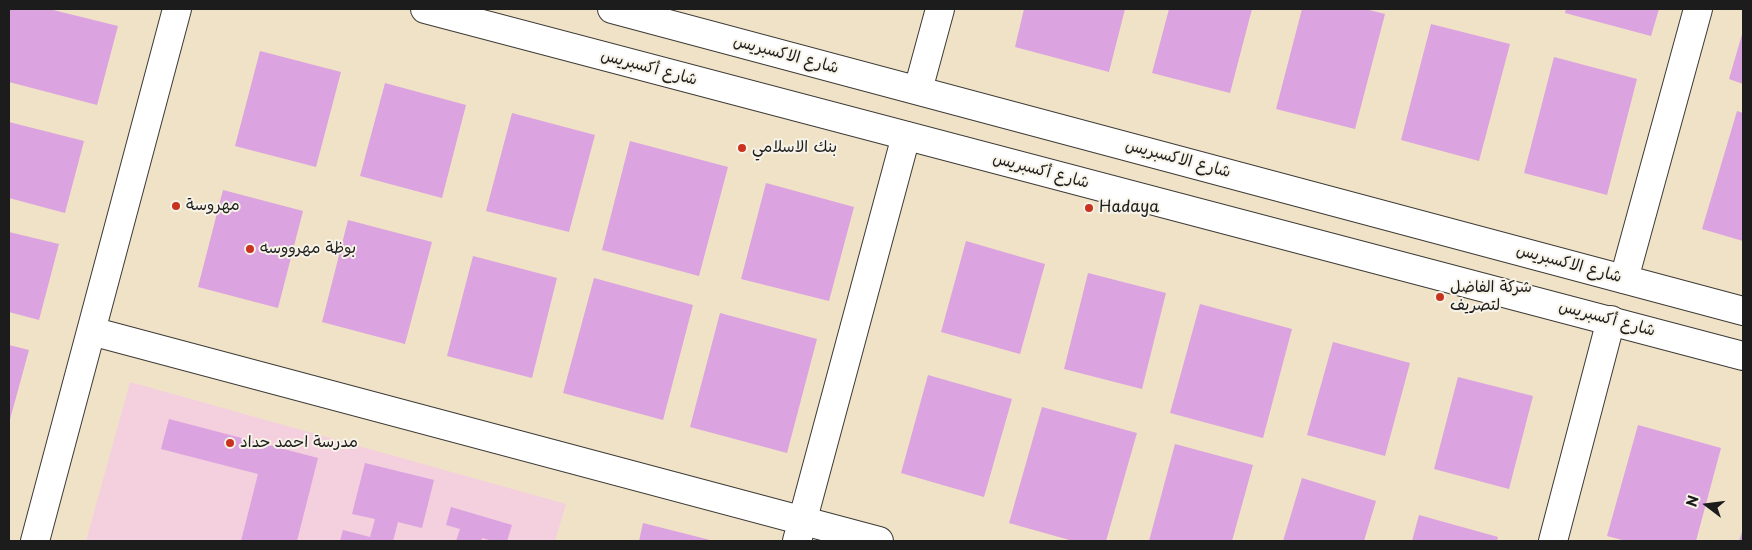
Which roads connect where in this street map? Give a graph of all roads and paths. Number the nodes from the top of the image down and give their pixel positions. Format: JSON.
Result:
{"nodes":[{"id":1,"x":177,"y":9,"type":"edge"},
{"id":2,"x":425,"y":9,"type":"edge"},
{"id":3,"x":612,"y":9,"type":"edge"},
{"id":4,"x":940,"y":9,"type":"edge"},
{"id":5,"x":1698,"y":9,"type":"edge"},
{"id":6,"x":918,"y":90,"type":"junction"},
{"id":7,"x":906,"y":136,"type":"junction"},
{"id":8,"x":1624,"y":279,"type":"junction"},
{"id":9,"x":1743,"y":311,"type":"edge"},
{"id":10,"x":1611,"y":320,"type":"junction"},
{"id":11,"x":91,"y":331,"type":"junction"},
{"id":12,"x":1743,"y":356,"type":"edge"},
{"id":13,"x":799,"y":531,"type":"edge"},
{"id":14,"x":35,"y":541,"type":"edge"},
{"id":15,"x":879,"y":541,"type":"edge"},
{"id":16,"x":1553,"y":541,"type":"edge"}],
"edges":[{"from":1,"to":11,"type":"street"},
{"from":2,"to":7,"type":"street","name":"شارع أكسبريس"},
{"from":3,"to":6,"type":"street","name":"شارع الاكسبريس"},
{"from":4,"to":6,"type":"street"},
{"from":5,"to":8,"type":"street"},
{"from":6,"to":8,"type":"street","name":"شارع الاكسبريس"},
{"from":7,"to":10,"type":"street","name":"شارع أكسبريس"},
{"from":7,"to":13,"type":"street"},
{"from":8,"to":9,"type":"street","name":"شارع الاكسبريس"},
{"from":10,"to":12,"type":"street","name":"شارع أكسبريس"},
{"from":10,"to":16,"type":"street"},
{"from":11,"to":13,"type":"street"},
{"from":11,"to":14,"type":"street"},
{"from":13,"to":15,"type":"street"}]}
